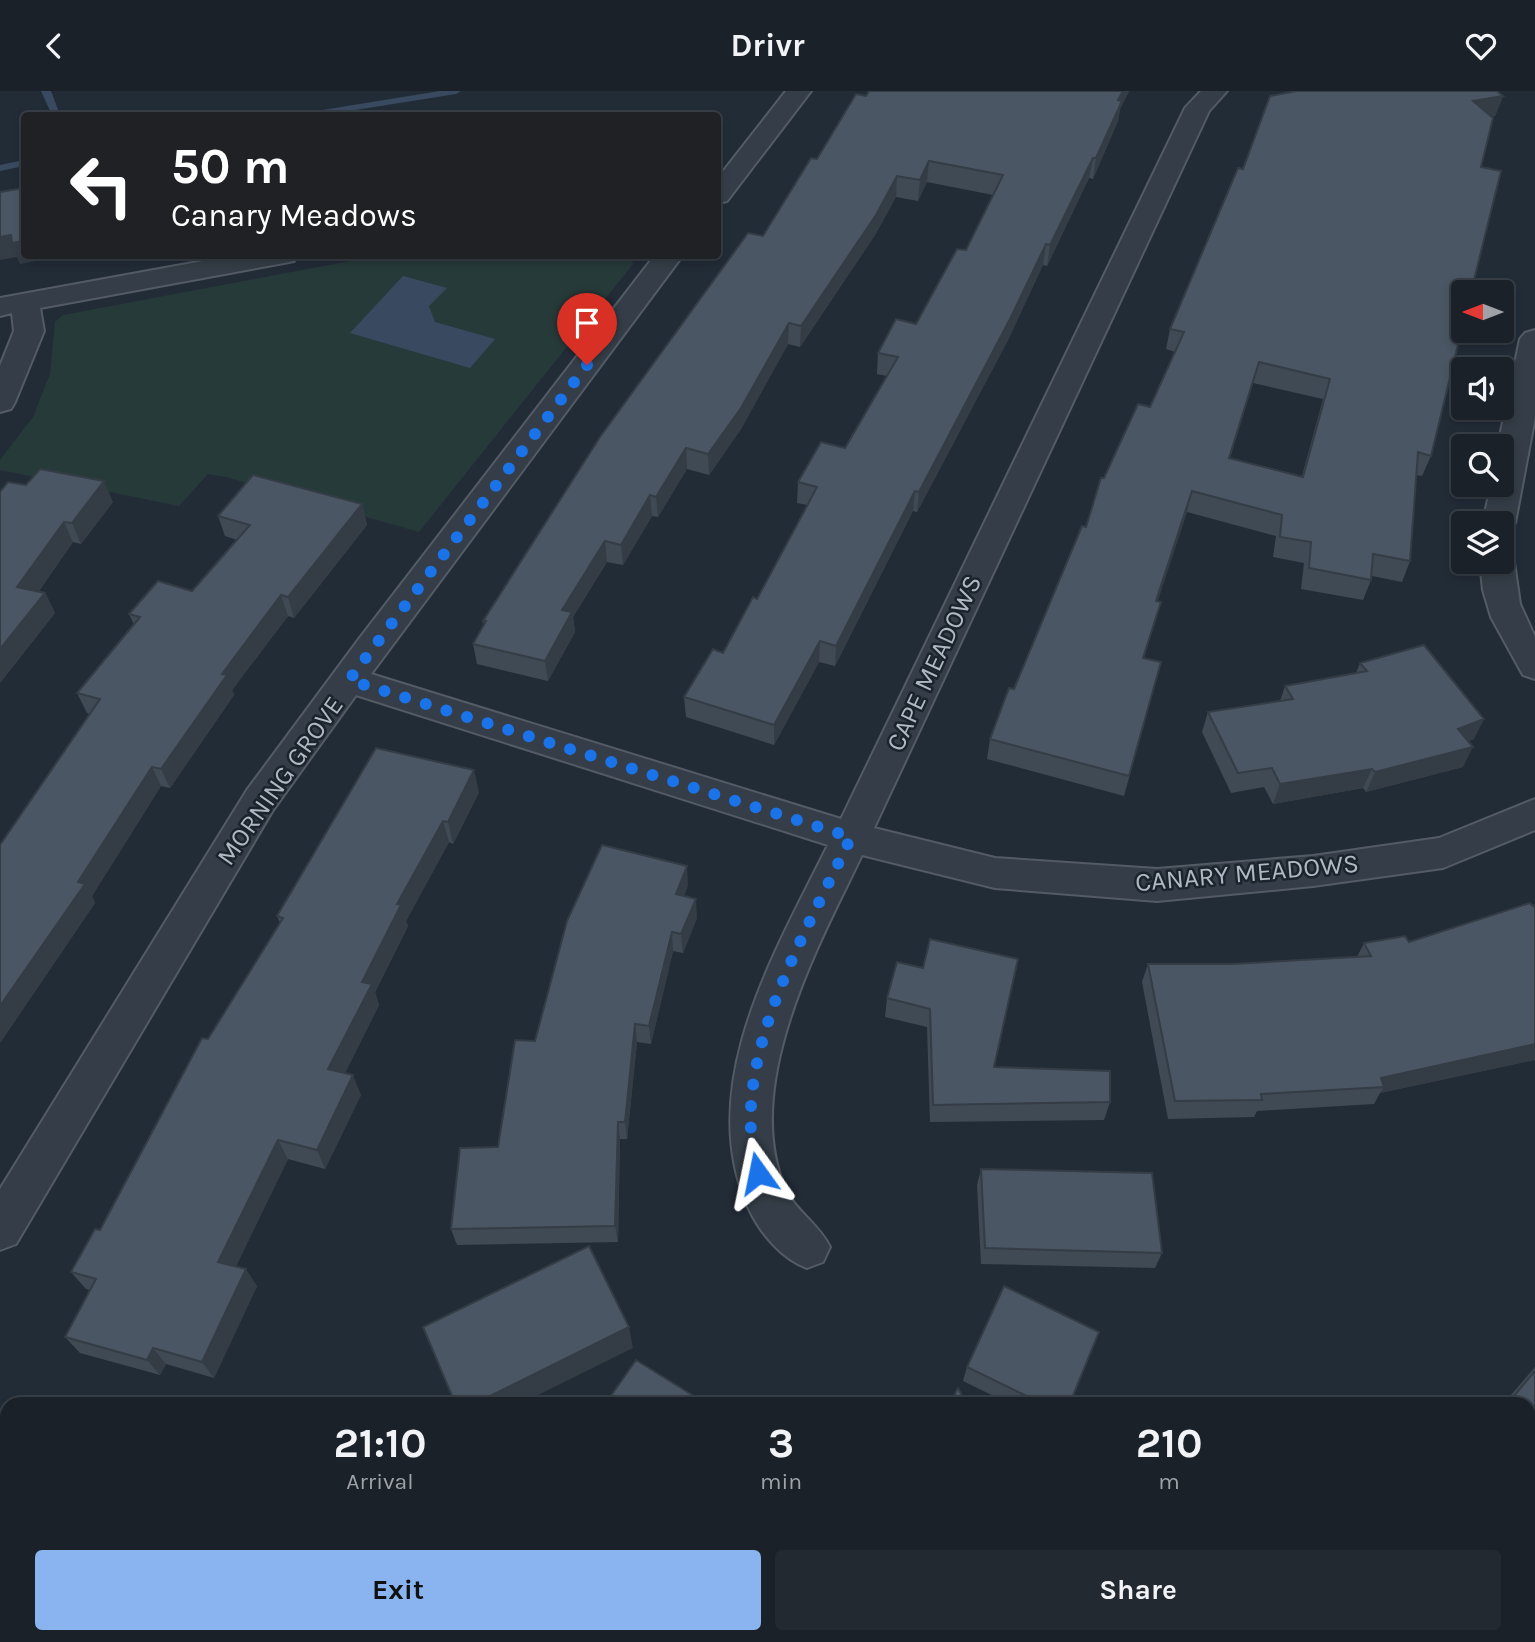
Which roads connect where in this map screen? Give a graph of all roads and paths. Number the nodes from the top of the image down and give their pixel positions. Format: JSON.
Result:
{"nodes":[{"id":1,"x":799,"y":91,"type":"edge"},
{"id":2,"x":1215,"y":91,"type":"edge"},
{"id":3,"x":721,"y":191,"type":"edge"},
{"id":4,"x":262,"y":259,"type":"edge"},
{"id":5,"x":667,"y":259,"type":"edge"},
{"id":6,"x":13,"y":305,"type":"edge"},
{"id":7,"x":1535,"y":339,"type":"edge"},
{"id":8,"x":0,"y":403,"type":"edge"},
{"id":9,"x":1501,"y":511,"type":"edge"},
{"id":10,"x":1497,"y":574,"type":"edge"},
{"id":11,"x":1535,"y":666,"type":"edge"},
{"id":12,"x":349,"y":680,"type":"junction"},
{"id":13,"x":1535,"y":814,"type":"edge"},
{"id":14,"x":851,"y":837,"type":"junction"},
{"id":15,"x":0,"y":1229,"type":"edge"},
{"id":16,"x":807,"y":1247,"type":"dead end"}],
"edges":[{"from":1,"to":3,"type":"street"},
{"from":2,"to":14,"type":"street","name":"CAPE MEADOWS"},
{"from":4,"to":6,"type":"street"},
{"from":5,"to":12,"type":"street","name":"MORNING GROVE"},
{"from":6,"to":8,"type":"street"},
{"from":7,"to":9,"type":"street"},
{"from":10,"to":11,"type":"street"},
{"from":12,"to":14,"type":"street","name":"CANARY MEADOWS"},
{"from":12,"to":15,"type":"street","name":"MORNING GROVE"},
{"from":13,"to":14,"type":"street","name":"CANARY MEADOWS"},
{"from":14,"to":16,"type":"street","name":"CAPE MEADOWS"}]}
